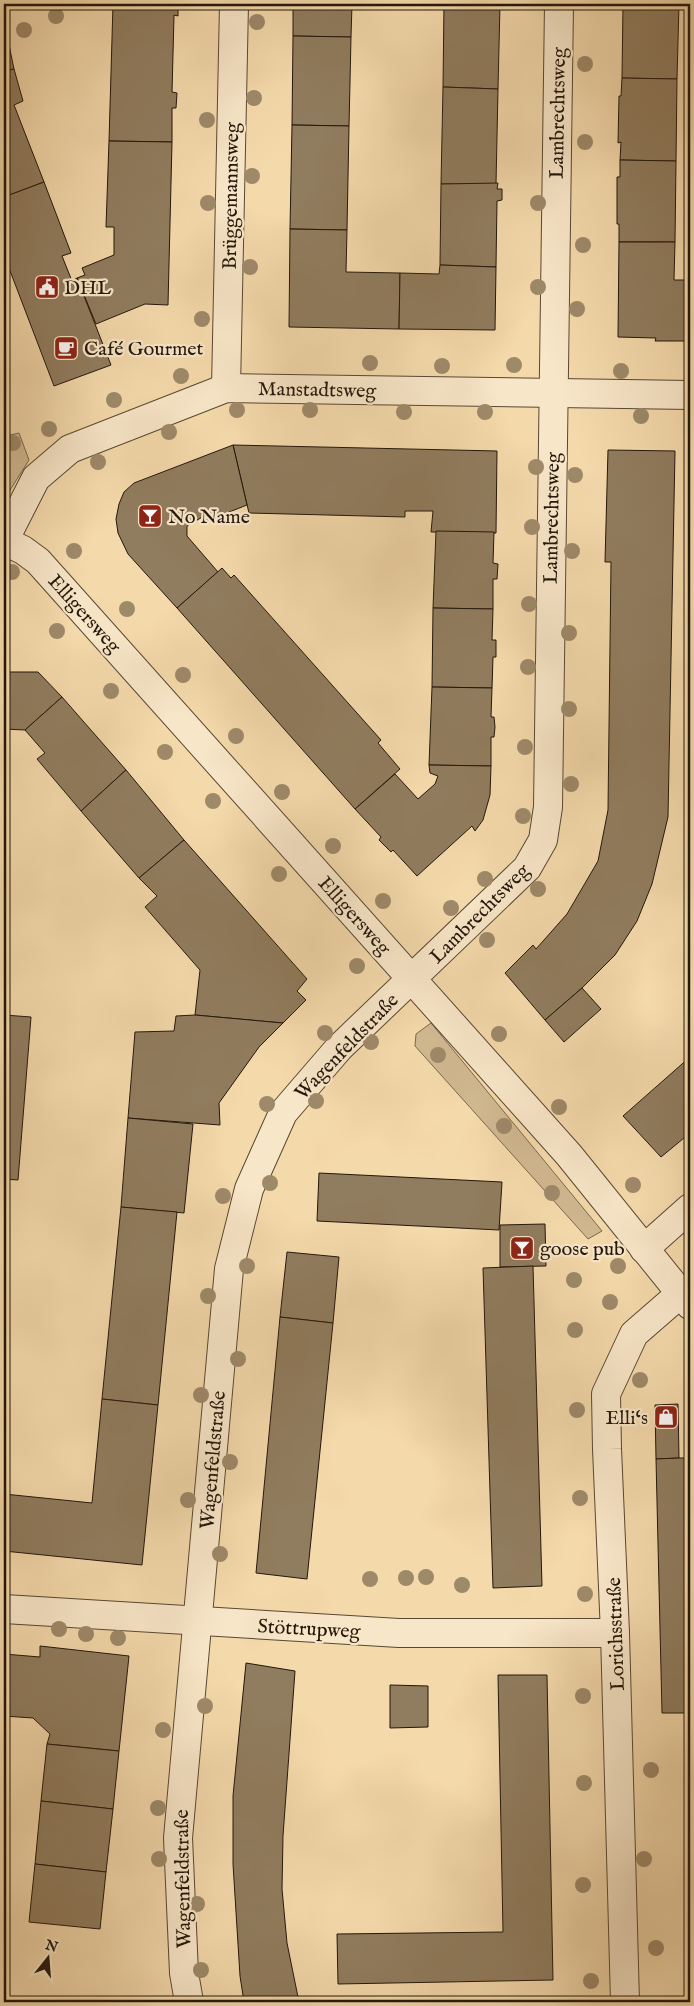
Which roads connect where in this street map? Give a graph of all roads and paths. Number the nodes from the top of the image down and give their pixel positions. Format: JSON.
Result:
{"nodes":[{"id":1,"x":234,"y":4,"type":"edge"},
{"id":2,"x":559,"y":4,"type":"edge"},
{"id":3,"x":226,"y":388,"type":"junction"},
{"id":4,"x":552,"y":393,"type":"junction"},
{"id":5,"x":690,"y":396,"type":"edge"},
{"id":6,"x":4,"y":541,"type":"edge"},
{"id":7,"x":412,"y":979,"type":"junction"},
{"id":8,"x":690,"y":1208,"type":"edge"},
{"id":9,"x":644,"y":1249,"type":"junction"},
{"id":10,"x":685,"y":1300,"type":"edge"},
{"id":11,"x":4,"y":1609,"type":"edge"},
{"id":12,"x":197,"y":1621,"type":"junction"},
{"id":13,"x":615,"y":1633,"type":"junction"},
{"id":14,"x":189,"y":2002,"type":"edge"},
{"id":15,"x":625,"y":2002,"type":"edge"}],
"edges":[{"from":1,"to":3,"type":"street","name":"Brüggemannsweg"},
{"from":2,"to":4,"type":"street","name":"Lambrechtsweg"},
{"from":3,"to":4,"type":"street","name":"Manstadtsweg"},
{"from":3,"to":6,"type":"street","name":"Manstadtsweg"},
{"from":4,"to":5,"type":"street","name":"Manstadtsweg"},
{"from":4,"to":7,"type":"street","name":"Lambrechtsweg"},
{"from":6,"to":7,"type":"street","name":"Elligersweg"},
{"from":7,"to":9,"type":"street","name":"Elligersweg"},
{"from":7,"to":12,"type":"street","name":"Wagenfeldstraße"},
{"from":8,"to":9,"type":"street"},
{"from":9,"to":10,"type":"street","name":"Elligersweg"},
{"from":10,"to":13,"type":"street","name":"Lorichsstraße"},
{"from":11,"to":12,"type":"street","name":"Stöttrupweg"},
{"from":12,"to":13,"type":"street","name":"Stöttrupweg"},
{"from":12,"to":14,"type":"street","name":"Wagenfeldstraße"},
{"from":13,"to":15,"type":"street","name":"Lorichsstraße"}]}
